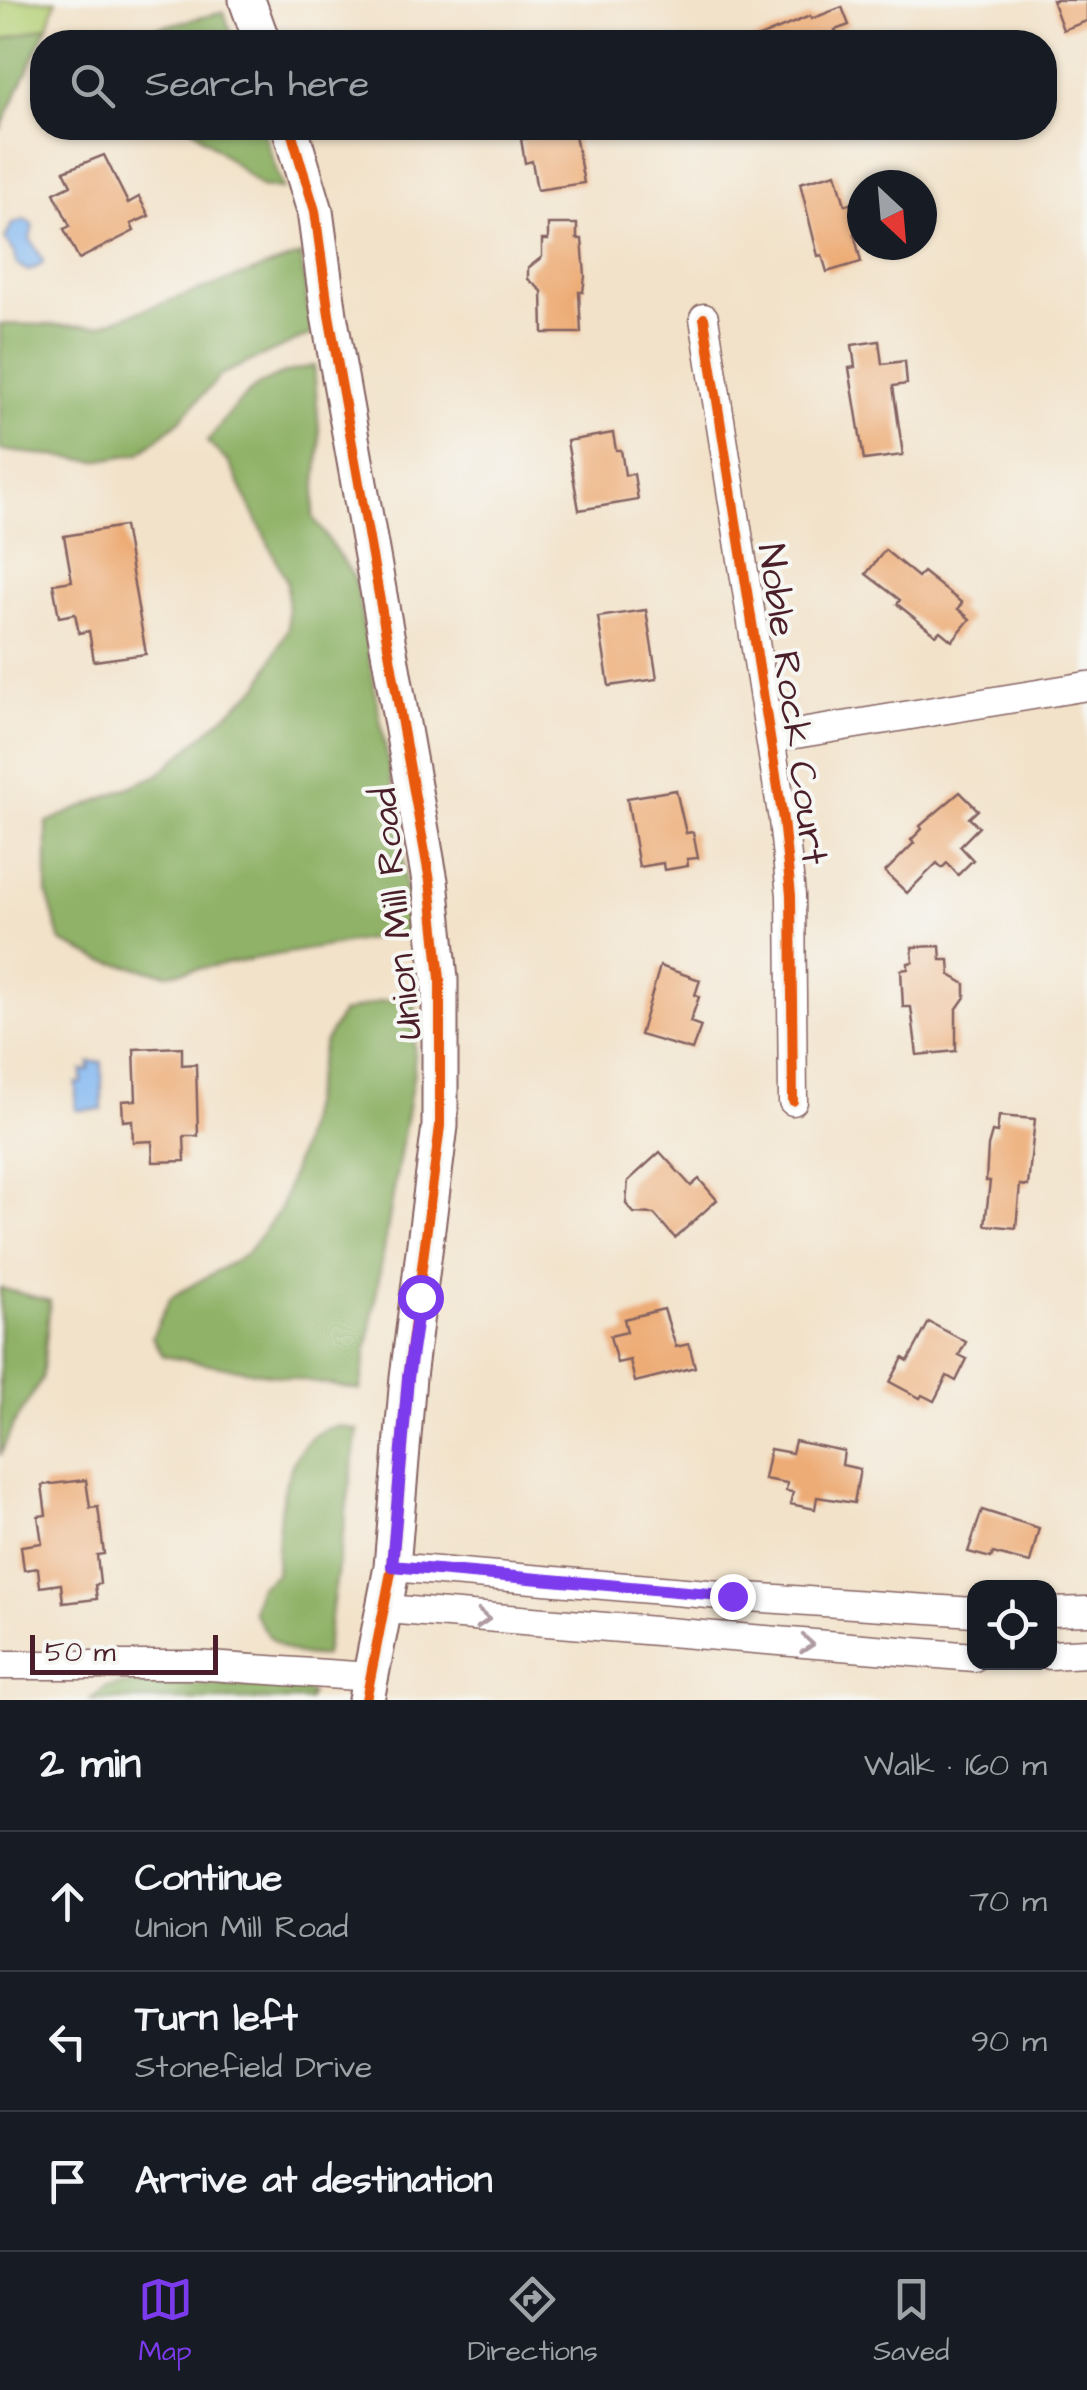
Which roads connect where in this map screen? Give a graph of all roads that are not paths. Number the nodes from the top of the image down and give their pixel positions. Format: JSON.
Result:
{"nodes":[{"id":1,"x":247,"y":0,"type":"edge"},
{"id":2,"x":258,"y":30,"type":"edge"},
{"id":3,"x":294,"y":140,"type":"edge"},
{"id":4,"x":704,"y":318,"type":"dead end"},
{"id":5,"x":1087,"y":686,"type":"edge"},
{"id":6,"x":771,"y":738,"type":"junction"},
{"id":7,"x":793,"y":1101,"type":"dead end"},
{"id":8,"x":392,"y":1566,"type":"junction"},
{"id":9,"x":386,"y":1609,"type":"junction"},
{"id":10,"x":1087,"y":1611,"type":"edge"},
{"id":11,"x":967,"y":1612,"type":"edge"},
{"id":12,"x":1057,"y":1612,"type":"edge"},
{"id":13,"x":1087,"y":1653,"type":"edge"},
{"id":14,"x":1057,"y":1655,"type":"edge"},
{"id":15,"x":967,"y":1656,"type":"edge"},
{"id":16,"x":0,"y":1665,"type":"edge"},
{"id":17,"x":369,"y":1689,"type":"edge"}],
"edges":[{"from":1,"to":2,"type":"street"},
{"from":3,"to":8,"type":"street","name":"Union Mill Road"},
{"from":4,"to":6,"type":"street","name":"Noble Rock Court"},
{"from":5,"to":6,"type":"street"},
{"from":6,"to":7,"type":"street","name":"Noble Rock Court"},
{"from":8,"to":9,"type":"street","name":"Union Mill Road"},
{"from":8,"to":11,"type":"street"},
{"from":9,"to":15,"type":"street","one_way":true},
{"from":9,"to":17,"type":"street","name":"Union Mill Road"},
{"from":10,"to":12,"type":"street"},
{"from":13,"to":14,"type":"street"},
{"from":16,"to":17,"type":"street"}]}
